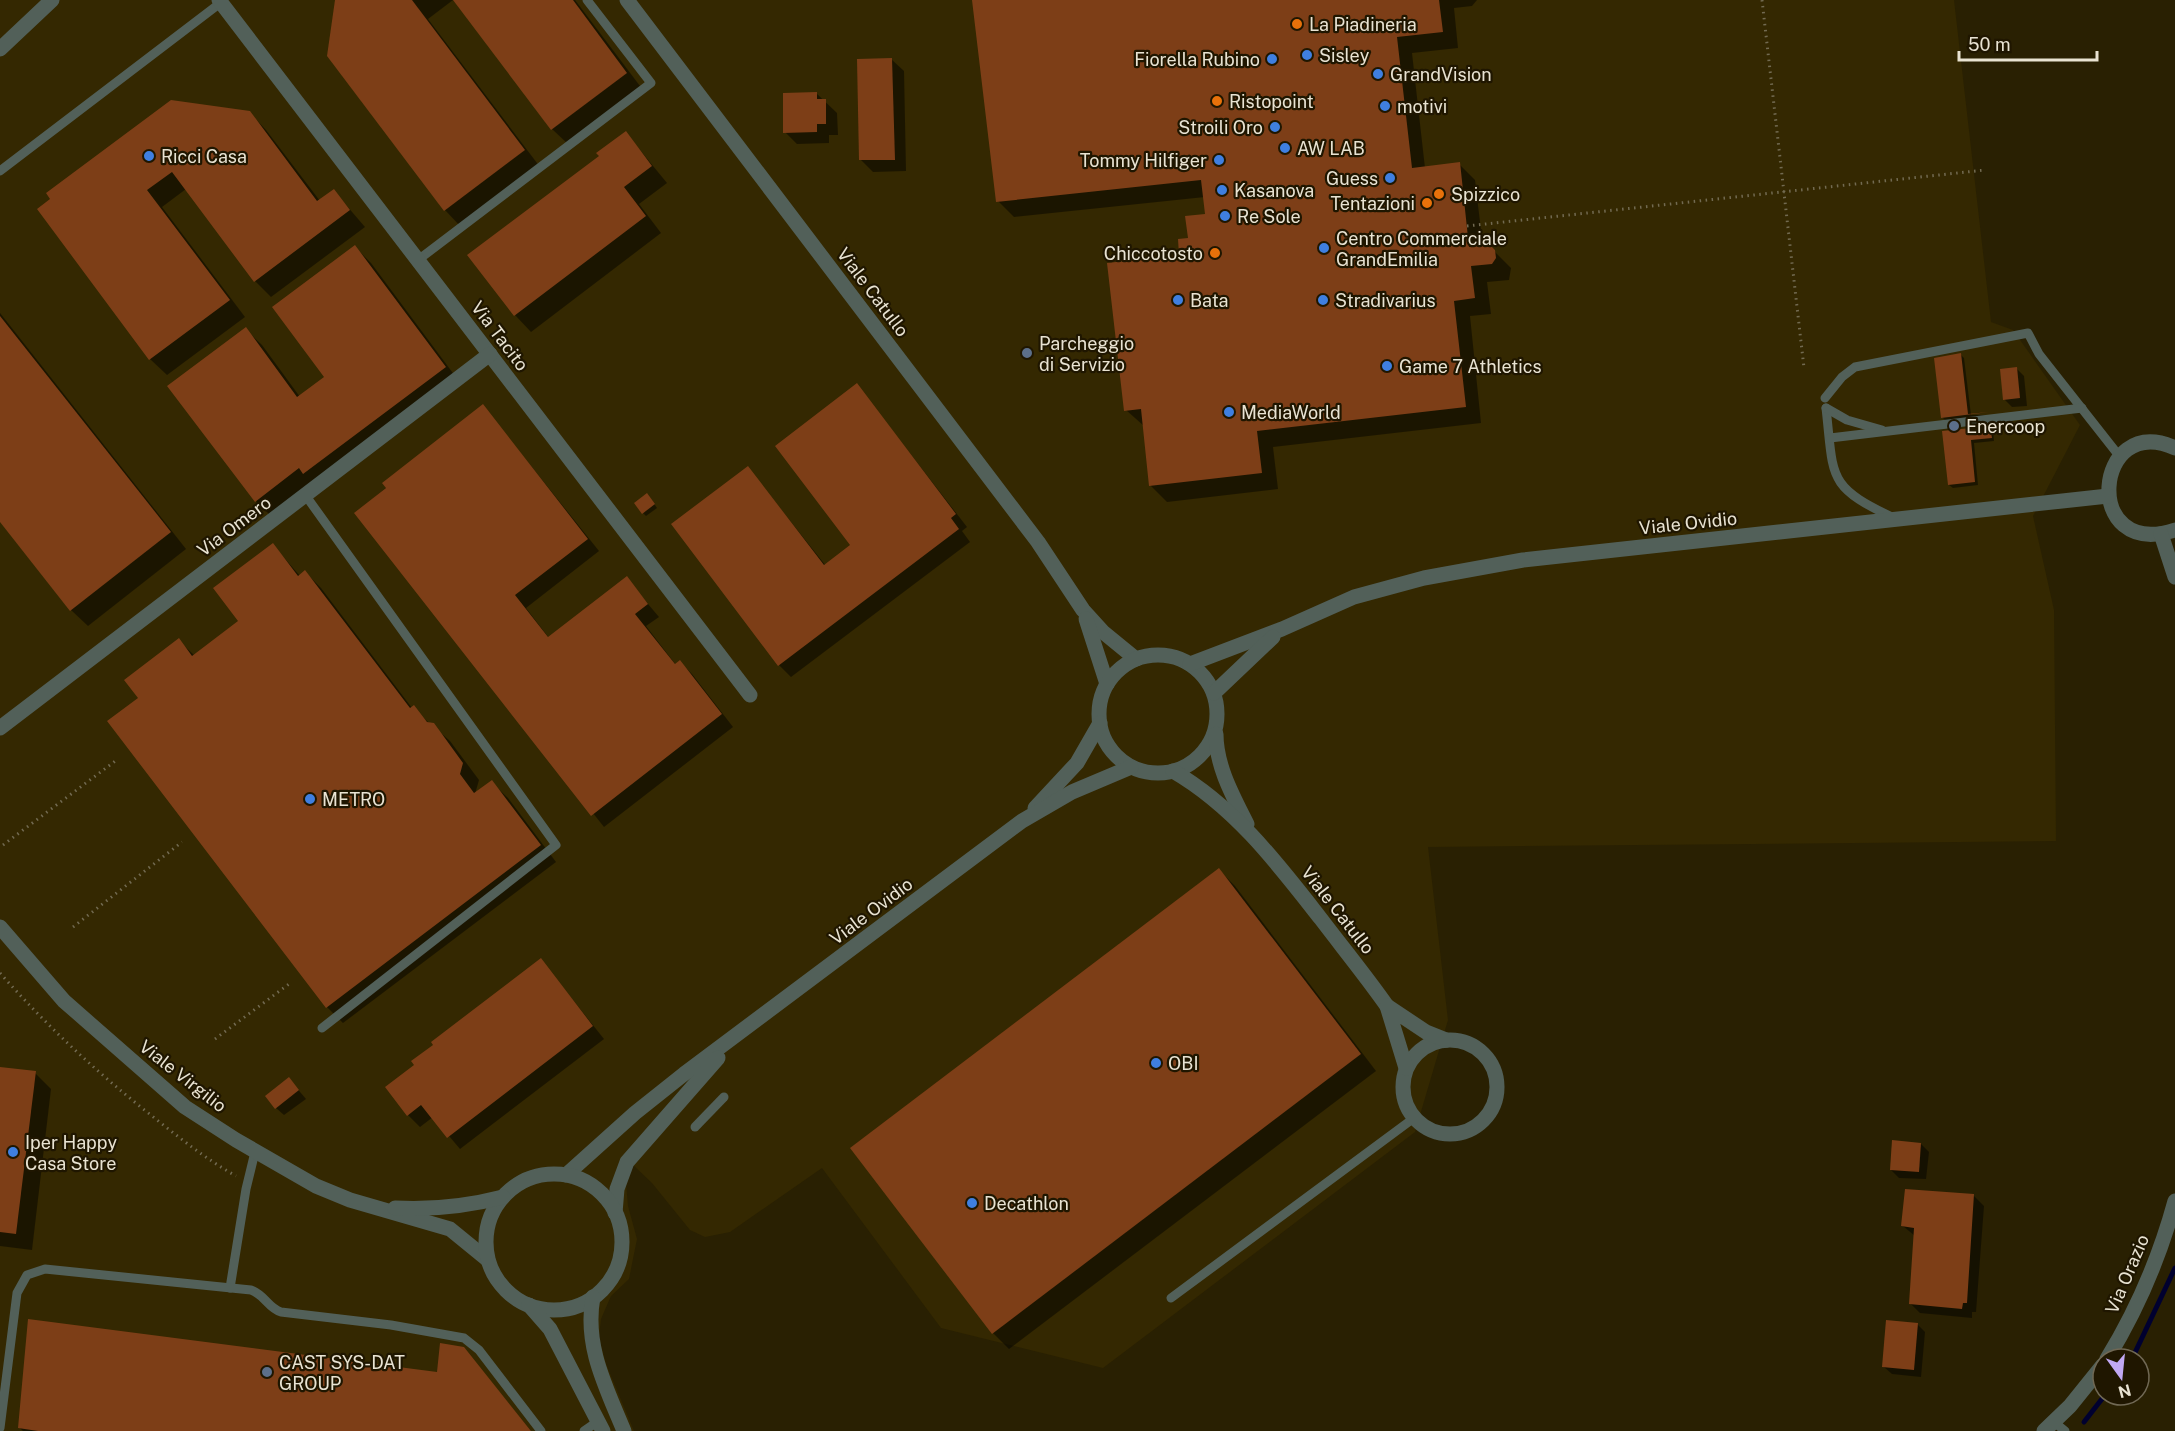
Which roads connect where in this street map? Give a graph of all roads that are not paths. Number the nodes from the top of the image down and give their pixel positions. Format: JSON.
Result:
{"nodes":[{"id":1,"x":52,"y":0,"type":"edge"},
{"id":2,"x":587,"y":0,"type":"edge"},
{"id":3,"x":627,"y":0,"type":"edge"},
{"id":4,"x":222,"y":1,"type":"edge"},
{"id":5,"x":0,"y":49,"type":"edge"},
{"id":6,"x":0,"y":171,"type":"edge"},
{"id":7,"x":418,"y":260,"type":"junction"},
{"id":8,"x":490,"y":354,"type":"junction"},
{"id":9,"x":1825,"y":398,"type":"dead end"},
{"id":10,"x":2082,"y":408,"type":"junction"},
{"id":11,"x":1887,"y":431,"type":"junction"},
{"id":12,"x":1830,"y":438,"type":"junction"},
{"id":13,"x":2174,"y":446,"type":"edge"},
{"id":14,"x":2120,"y":457,"type":"junction"},
{"id":15,"x":306,"y":496,"type":"junction"},
{"id":16,"x":2108,"y":496,"type":"junction"},
{"id":17,"x":1899,"y":520,"type":"junction"},
{"id":18,"x":2168,"y":532,"type":"edge"},
{"id":19,"x":2175,"y":577,"type":"edge"},
{"id":20,"x":1083,"y":610,"type":"junction"},
{"id":21,"x":1282,"y":629,"type":"junction"},
{"id":22,"x":1136,"y":659,"type":"junction"},
{"id":23,"x":1190,"y":664,"type":"junction"},
{"id":24,"x":1107,"y":684,"type":"junction"},
{"id":25,"x":1214,"y":693,"type":"junction"},
{"id":26,"x":750,"y":695,"type":"dead end"},
{"id":27,"x":1100,"y":723,"type":"junction"},
{"id":28,"x":0,"y":728,"type":"edge"},
{"id":29,"x":1216,"y":731,"type":"junction"},
{"id":30,"x":1131,"y":767,"type":"junction"},
{"id":31,"x":1173,"y":771,"type":"junction"},
{"id":32,"x":1022,"y":821,"type":"junction"},
{"id":33,"x":1256,"y":840,"type":"junction"},
{"id":34,"x":0,"y":927,"type":"edge"},
{"id":35,"x":1387,"y":1006,"type":"junction"},
{"id":36,"x":322,"y":1028,"type":"dead end"},
{"id":37,"x":743,"y":1032,"type":"junction"},
{"id":38,"x":1446,"y":1040,"type":"junction"},
{"id":39,"x":1406,"y":1068,"type":"junction"},
{"id":40,"x":724,"y":1097,"type":"dead end"},
{"id":41,"x":1414,"y":1118,"type":"junction"},
{"id":42,"x":695,"y":1127,"type":"dead end"},
{"id":43,"x":255,"y":1152,"type":"junction"},
{"id":44,"x":566,"y":1175,"type":"junction"},
{"id":45,"x":503,"y":1197,"type":"junction"},
{"id":46,"x":2175,"y":1201,"type":"edge"},
{"id":47,"x":377,"y":1207,"type":"junction"},
{"id":48,"x":615,"y":1214,"type":"junction"},
{"id":49,"x":488,"y":1260,"type":"junction"},
{"id":50,"x":230,"y":1288,"type":"junction"},
{"id":51,"x":593,"y":1297,"type":"junction"},
{"id":52,"x":1171,"y":1298,"type":"dead end"},
{"id":53,"x":529,"y":1305,"type":"junction"},
{"id":54,"x":2115,"y":1347,"type":"edge"},
{"id":55,"x":2091,"y":1380,"type":"edge"},
{"id":56,"x":0,"y":1428,"type":"edge"},
{"id":57,"x":595,"y":1428,"type":"edge"},
{"id":58,"x":2054,"y":1428,"type":"edge"},
{"id":59,"x":541,"y":1431,"type":"edge"},
{"id":60,"x":624,"y":1431,"type":"edge"}],
"edges":[{"from":1,"to":5,"type":"street"},
{"from":2,"to":7,"type":"lane"},
{"from":3,"to":20,"type":"street","name":"Viale Catullo"},
{"from":4,"to":6,"type":"lane"},
{"from":4,"to":7,"type":"street","name":"Via Tacito"},
{"from":7,"to":8,"type":"street","name":"Via Tacito"},
{"from":8,"to":15,"type":"street","name":"Via Omero"},
{"from":8,"to":26,"type":"street","name":"Via Tacito"},
{"from":9,"to":10,"type":"lane"},
{"from":10,"to":11,"type":"lane"},
{"from":10,"to":14,"type":"lane"},
{"from":11,"to":12,"type":"lane"},
{"from":11,"to":12,"type":"lane"},
{"from":12,"to":17,"type":"lane"},
{"from":13,"to":14,"type":"street"},
{"from":14,"to":16,"type":"street"},
{"from":15,"to":28,"type":"street","name":"Via Omero"},
{"from":15,"to":36,"type":"lane"},
{"from":16,"to":17,"type":"street","name":"Viale Ovidio"},
{"from":16,"to":18,"type":"street"},
{"from":17,"to":21,"type":"street","name":"Viale Ovidio"},
{"from":18,"to":19,"type":"street"},
{"from":20,"to":22,"type":"street","name":"Viale Catullo"},
{"from":20,"to":24,"type":"street","name":"Viale Catullo"},
{"from":21,"to":23,"type":"street","name":"Viale Ovidio"},
{"from":21,"to":25,"type":"street","name":"Viale Ovidio"},
{"from":22,"to":23,"type":"street"},
{"from":22,"to":24,"type":"street"},
{"from":23,"to":25,"type":"street"},
{"from":24,"to":27,"type":"street"},
{"from":25,"to":29,"type":"street"},
{"from":27,"to":30,"type":"street"},
{"from":27,"to":32,"type":"street","name":"Viale Ovidio"},
{"from":29,"to":31,"type":"street"},
{"from":29,"to":33,"type":"street","name":"Viale Catullo"},
{"from":30,"to":31,"type":"street"},
{"from":30,"to":32,"type":"street","name":"Viale Ovidio"},
{"from":31,"to":33,"type":"street","name":"Viale Catullo"},
{"from":32,"to":37,"type":"street","name":"Viale Ovidio"},
{"from":33,"to":35,"type":"street","name":"Viale Catullo"},
{"from":34,"to":43,"type":"street","name":"Viale Virgilio"},
{"from":35,"to":38,"type":"street","name":"Viale Catullo"},
{"from":35,"to":39,"type":"street","name":"Viale Catullo"},
{"from":37,"to":44,"type":"street","name":"Viale Ovidio"},
{"from":37,"to":48,"type":"street","name":"Viale Ovidio"},
{"from":38,"to":39,"type":"street"},
{"from":38,"to":41,"type":"street","name":"Viale Catullo"},
{"from":39,"to":41,"type":"street","name":"Viale Catullo"},
{"from":40,"to":42,"type":"lane"},
{"from":41,"to":52,"type":"lane"},
{"from":43,"to":47,"type":"street","name":"Viale Virgilio"},
{"from":43,"to":50,"type":"lane"},
{"from":44,"to":45,"type":"street"},
{"from":44,"to":48,"type":"street"},
{"from":45,"to":47,"type":"street","name":"Viale Virgilio"},
{"from":45,"to":49,"type":"street"},
{"from":46,"to":54,"type":"street","name":"Via Orazio"},
{"from":47,"to":49,"type":"street","name":"Viale Virgilio"},
{"from":48,"to":51,"type":"street"},
{"from":49,"to":53,"type":"street"},
{"from":50,"to":56,"type":"lane"},
{"from":50,"to":59,"type":"lane"},
{"from":51,"to":53,"type":"street"},
{"from":51,"to":60,"type":"street"},
{"from":53,"to":57,"type":"street"},
{"from":55,"to":58,"type":"street"}]}
